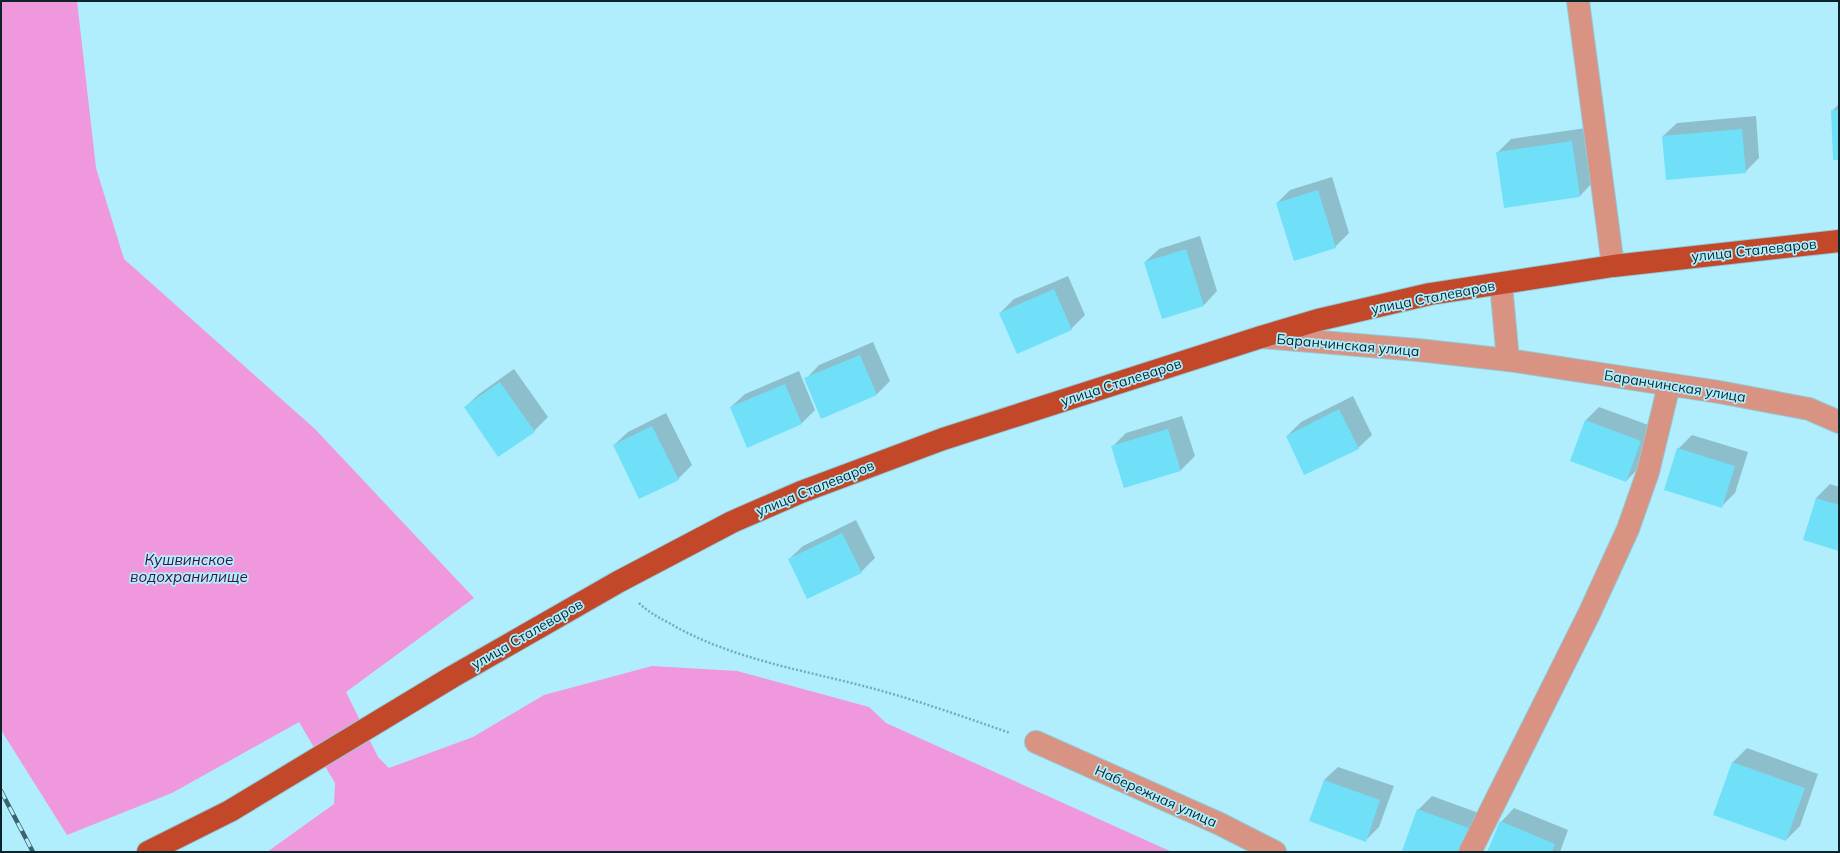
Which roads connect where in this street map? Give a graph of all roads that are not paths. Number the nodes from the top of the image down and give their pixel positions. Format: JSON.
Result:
{"nodes":[{"id":1,"x":1578,"y":1,"type":"edge"},
{"id":2,"x":1839,"y":241,"type":"edge"},
{"id":3,"x":1613,"y":266,"type":"junction"},
{"id":4,"x":1501,"y":284,"type":"junction"},
{"id":5,"x":1260,"y":337,"type":"junction"},
{"id":6,"x":1508,"y":360,"type":"junction"},
{"id":7,"x":1669,"y":385,"type":"junction"},
{"id":8,"x":1839,"y":422,"type":"edge"},
{"id":9,"x":1036,"y":742,"type":"road end"},
{"id":10,"x":148,"y":852,"type":"edge"},
{"id":11,"x":1274,"y":852,"type":"edge"},
{"id":12,"x":1470,"y":852,"type":"edge"}],
"edges":[{"from":1,"to":3,"type":"street"},
{"from":2,"to":3,"type":"main road","name":"улица Сталеваров"},
{"from":3,"to":4,"type":"main road","name":"улица Сталеваров"},
{"from":4,"to":5,"type":"main road","name":"улица Сталеваров"},
{"from":4,"to":6,"type":"street"},
{"from":5,"to":6,"type":"street","name":"Баранчинская улица"},
{"from":5,"to":10,"type":"main road","name":"улица Сталеваров"},
{"from":6,"to":7,"type":"street","name":"Баранчинская улица"},
{"from":7,"to":8,"type":"street","name":"Баранчинская улица"},
{"from":7,"to":12,"type":"street"},
{"from":9,"to":11,"type":"street","name":"Набережная улица"}]}
